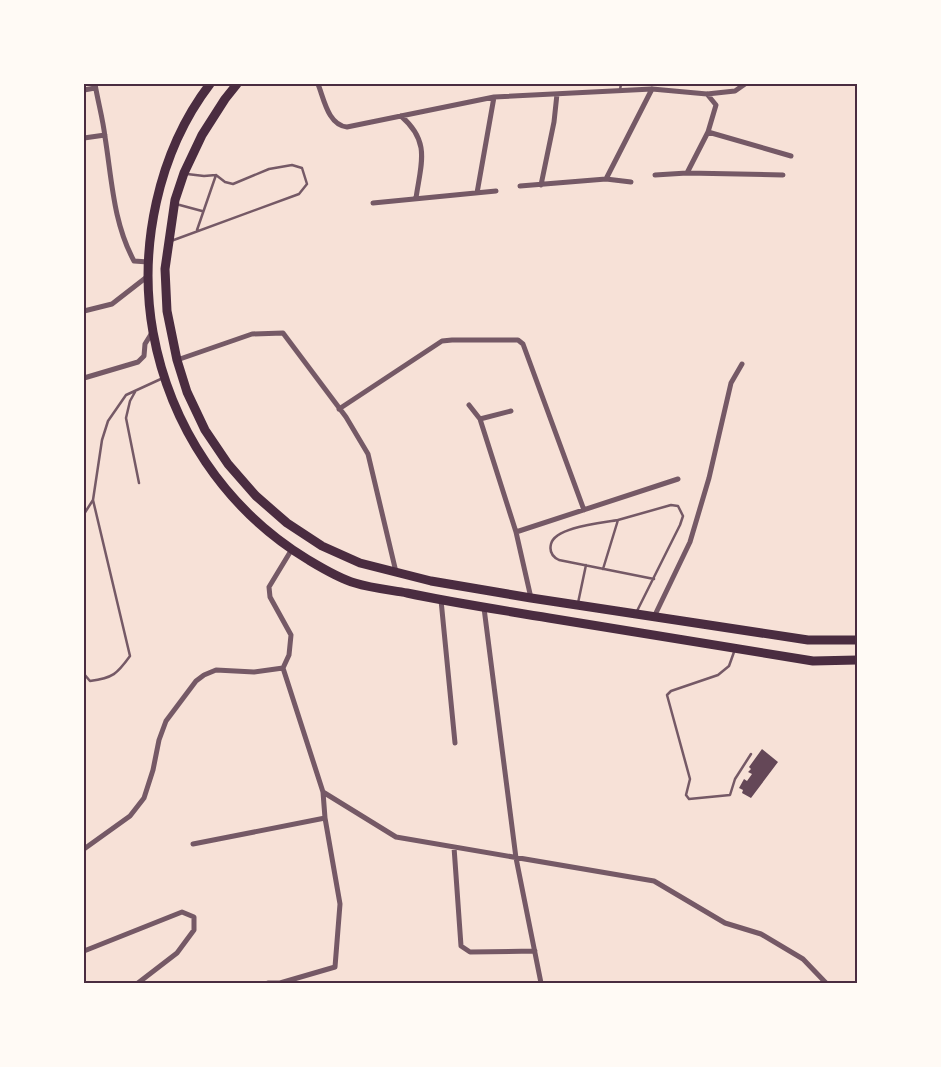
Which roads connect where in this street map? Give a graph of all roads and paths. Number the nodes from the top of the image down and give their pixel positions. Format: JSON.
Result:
{"nodes":[{"id":1,"x":210,"y":84,"type":"edge"},
{"id":2,"x":236,"y":84,"type":"edge"},
{"id":3,"x":318,"y":84,"type":"edge"},
{"id":4,"x":621,"y":84,"type":"edge"},
{"id":5,"x":745,"y":84,"type":"edge"},
{"id":6,"x":95,"y":86,"type":"edge"},
{"id":7,"x":652,"y":89,"type":"junction"},
{"id":8,"x":84,"y":90,"type":"edge"},
{"id":9,"x":620,"y":91,"type":"junction"},
{"id":10,"x":557,"y":94,"type":"junction"},
{"id":11,"x":707,"y":94,"type":"junction"},
{"id":12,"x":494,"y":97,"type":"junction"},
{"id":13,"x":401,"y":116,"type":"junction"},
{"id":14,"x":708,"y":132,"type":"junction"},
{"id":15,"x":105,"y":135,"type":"junction"},
{"id":16,"x":84,"y":138,"type":"edge"},
{"id":17,"x":791,"y":156,"type":"dead end"},
{"id":18,"x":184,"y":173,"type":"junction"},
{"id":19,"x":687,"y":173,"type":"junction"},
{"id":20,"x":216,"y":175,"type":"junction"},
{"id":21,"x":655,"y":175,"type":"dead end"},
{"id":22,"x":783,"y":175,"type":"dead end"},
{"id":23,"x":606,"y":179,"type":"junction"},
{"id":24,"x":631,"y":182,"type":"dead end"},
{"id":25,"x":542,"y":185,"type":"junction"},
{"id":26,"x":520,"y":186,"type":"dead end"},
{"id":27,"x":496,"y":191,"type":"dead end"},
{"id":28,"x":477,"y":193,"type":"junction"},
{"id":29,"x":416,"y":198,"type":"junction"},
{"id":30,"x":373,"y":203,"type":"dead end"},
{"id":31,"x":175,"y":204,"type":"junction"},
{"id":32,"x":202,"y":211,"type":"junction"},
{"id":33,"x":196,"y":232,"type":"junction"},
{"id":34,"x":170,"y":241,"type":"junction"},
{"id":35,"x":148,"y":262,"type":"junction"},
{"id":36,"x":148,"y":276,"type":"junction"},
{"id":37,"x":84,"y":311,"type":"edge"},
{"id":38,"x":153,"y":331,"type":"junction"},
{"id":39,"x":177,"y":360,"type":"junction"},
{"id":40,"x":742,"y":364,"type":"dead end"},
{"id":41,"x":84,"y":378,"type":"edge"},
{"id":42,"x":164,"y":378,"type":"junction"},
{"id":43,"x":136,"y":391,"type":"junction"},
{"id":44,"x":469,"y":405,"type":"dead end"},
{"id":45,"x":339,"y":409,"type":"junction"},
{"id":46,"x":511,"y":411,"type":"dead end"},
{"id":47,"x":480,"y":419,"type":"junction"},
{"id":48,"x":678,"y":479,"type":"dead end"},
{"id":49,"x":139,"y":483,"type":"dead end"},
{"id":50,"x":93,"y":500,"type":"junction"},
{"id":51,"x":584,"y":510,"type":"junction"},
{"id":52,"x":84,"y":514,"type":"edge"},
{"id":53,"x":618,"y":520,"type":"junction"},
{"id":54,"x":516,"y":532,"type":"junction"},
{"id":55,"x":292,"y":550,"type":"junction"},
{"id":56,"x":586,"y":565,"type":"junction"},
{"id":57,"x":603,"y":569,"type":"junction"},
{"id":58,"x":396,"y":572,"type":"junction"},
{"id":59,"x":654,"y":579,"type":"junction"},
{"id":60,"x":531,"y":598,"type":"junction"},
{"id":61,"x":441,"y":600,"type":"junction"},
{"id":62,"x":577,"y":605,"type":"junction"},
{"id":63,"x":484,"y":608,"type":"junction"},
{"id":64,"x":636,"y":614,"type":"junction"},
{"id":65,"x":654,"y":617,"type":"junction"},
{"id":66,"x":857,"y":640,"type":"edge"},
{"id":67,"x":735,"y":649,"type":"junction"},
{"id":68,"x":857,"y":660,"type":"edge"},
{"id":69,"x":283,"y":668,"type":"junction"},
{"id":70,"x":84,"y":674,"type":"edge"},
{"id":71,"x":455,"y":744,"type":"dead end"},
{"id":72,"x":751,"y":754,"type":"dead end"},
{"id":73,"x":322,"y":792,"type":"junction"},
{"id":74,"x":325,"y":818,"type":"junction"},
{"id":75,"x":193,"y":844,"type":"dead end"},
{"id":76,"x":454,"y":847,"type":"junction"},
{"id":77,"x":84,"y":849,"type":"edge"},
{"id":78,"x":516,"y":858,"type":"junction"},
{"id":79,"x":84,"y":951,"type":"edge"},
{"id":80,"x":534,"y":951,"type":"junction"},
{"id":81,"x":138,"y":983,"type":"edge"},
{"id":82,"x":268,"y":983,"type":"edge"},
{"id":83,"x":281,"y":983,"type":"edge"},
{"id":84,"x":541,"y":983,"type":"edge"},
{"id":85,"x":826,"y":983,"type":"edge"}],
"edges":[{"from":1,"to":35,"type":"highway"},
{"from":2,"to":18,"type":"highway"},
{"from":3,"to":13,"type":"street"},
{"from":4,"to":9,"type":"lane"},
{"from":5,"to":11,"type":"street"},
{"from":6,"to":8,"type":"street"},
{"from":6,"to":15,"type":"street"},
{"from":7,"to":9,"type":"street"},
{"from":7,"to":11,"type":"street"},
{"from":7,"to":23,"type":"street"},
{"from":9,"to":10,"type":"street"},
{"from":10,"to":12,"type":"street"},
{"from":10,"to":25,"type":"street"},
{"from":11,"to":14,"type":"street"},
{"from":12,"to":13,"type":"street"},
{"from":12,"to":28,"type":"street"},
{"from":13,"to":29,"type":"street"},
{"from":14,"to":17,"type":"street"},
{"from":14,"to":19,"type":"street"},
{"from":15,"to":16,"type":"street"},
{"from":15,"to":35,"type":"street"},
{"from":18,"to":20,"type":"lane"},
{"from":18,"to":31,"type":"highway"},
{"from":19,"to":21,"type":"street"},
{"from":19,"to":22,"type":"street"},
{"from":20,"to":32,"type":"lane"},
{"from":20,"to":33,"type":"lane"},
{"from":23,"to":24,"type":"street"},
{"from":23,"to":25,"type":"street"},
{"from":25,"to":26,"type":"street"},
{"from":27,"to":28,"type":"street"},
{"from":28,"to":29,"type":"street"},
{"from":29,"to":30,"type":"street"},
{"from":31,"to":32,"type":"lane"},
{"from":31,"to":34,"type":"highway"},
{"from":32,"to":33,"type":"lane"},
{"from":33,"to":34,"type":"lane"},
{"from":34,"to":39,"type":"highway"},
{"from":35,"to":36,"type":"highway"},
{"from":36,"to":37,"type":"street"},
{"from":36,"to":38,"type":"highway"},
{"from":38,"to":41,"type":"street"},
{"from":38,"to":42,"type":"highway"},
{"from":39,"to":45,"type":"street"},
{"from":39,"to":58,"type":"highway"},
{"from":40,"to":65,"type":"street"},
{"from":42,"to":43,"type":"lane"},
{"from":42,"to":55,"type":"highway"},
{"from":43,"to":49,"type":"lane"},
{"from":43,"to":50,"type":"lane"},
{"from":44,"to":47,"type":"street"},
{"from":45,"to":51,"type":"street"},
{"from":45,"to":58,"type":"street"},
{"from":46,"to":47,"type":"street"},
{"from":47,"to":54,"type":"street"},
{"from":48,"to":51,"type":"street"},
{"from":50,"to":52,"type":"lane"},
{"from":50,"to":70,"type":"lane"},
{"from":51,"to":54,"type":"street"},
{"from":53,"to":56,"type":"lane"},
{"from":53,"to":57,"type":"lane"},
{"from":53,"to":59,"type":"lane"},
{"from":54,"to":60,"type":"street"},
{"from":55,"to":61,"type":"highway"},
{"from":55,"to":69,"type":"street"},
{"from":56,"to":57,"type":"lane"},
{"from":56,"to":62,"type":"lane"},
{"from":57,"to":59,"type":"lane"},
{"from":58,"to":60,"type":"highway"},
{"from":59,"to":64,"type":"lane"},
{"from":60,"to":62,"type":"highway"},
{"from":61,"to":63,"type":"highway"},
{"from":61,"to":71,"type":"street"},
{"from":62,"to":64,"type":"highway"},
{"from":63,"to":67,"type":"highway"},
{"from":63,"to":78,"type":"street"},
{"from":64,"to":65,"type":"highway"},
{"from":65,"to":66,"type":"highway"},
{"from":67,"to":68,"type":"highway"},
{"from":67,"to":72,"type":"lane"},
{"from":69,"to":73,"type":"street"},
{"from":69,"to":77,"type":"street"},
{"from":73,"to":74,"type":"street"},
{"from":73,"to":76,"type":"street"},
{"from":74,"to":75,"type":"street"},
{"from":74,"to":83,"type":"street"},
{"from":76,"to":78,"type":"street"},
{"from":76,"to":80,"type":"street"},
{"from":78,"to":80,"type":"street"},
{"from":78,"to":85,"type":"street"},
{"from":79,"to":81,"type":"street"},
{"from":80,"to":84,"type":"street"},
{"from":82,"to":83,"type":"street"}]}
